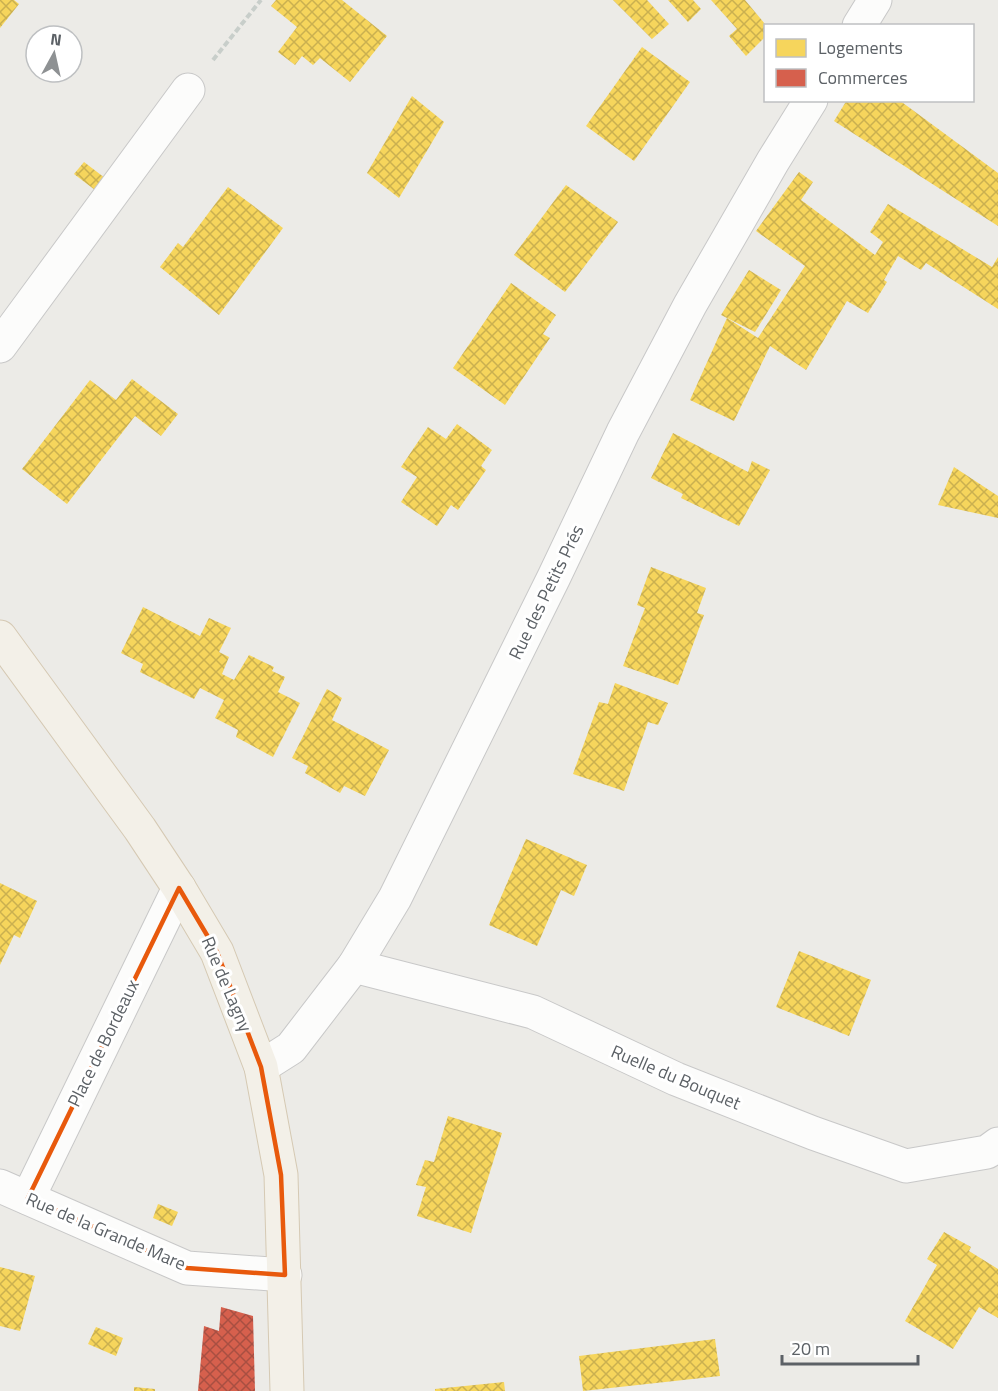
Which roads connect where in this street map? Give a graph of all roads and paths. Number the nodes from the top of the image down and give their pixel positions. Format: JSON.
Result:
{"nodes":[{"id":1,"x":261,"y":0,"type":"edge"},
{"id":2,"x":875,"y":0,"type":"edge"},
{"id":3,"x":860,"y":24,"type":"edge"},
{"id":4,"x":188,"y":90,"type":"joint"},
{"id":5,"x":811,"y":102,"type":"edge"},
{"id":6,"x":0,"y":346,"type":"edge"},
{"id":7,"x":0,"y":637,"type":"edge"},
{"id":8,"x":179,"y":888,"type":"junction"},
{"id":9,"x":354,"y":966,"type":"junction"},
{"id":10,"x":261,"y":1067,"type":"junction"},
{"id":11,"x":998,"y":1144,"type":"edge"},
{"id":12,"x":14,"y":1192,"type":"edge"},
{"id":13,"x":285,"y":1275,"type":"junction"},
{"id":14,"x":287,"y":1391,"type":"edge"}],
"edges":[{"from":1,"to":4,"type":"path"},
{"from":2,"to":3,"type":"street"},
{"from":4,"to":6,"type":"street"},
{"from":5,"to":9,"type":"street","name":"Rue des Petits Prés"},
{"from":7,"to":8,"type":"main road","name":"Rue de Lagny"},
{"from":8,"to":10,"type":"main road","name":"Rue de Lagny"},
{"from":8,"to":12,"type":"street","name":"Place de Bordeaux"},
{"from":9,"to":10,"type":"street","name":"Rue des Petits Prés"},
{"from":9,"to":11,"type":"street","name":"Ruelle du Bouquet"},
{"from":10,"to":13,"type":"main road","name":"Rue de Lagny"},
{"from":12,"to":13,"type":"street","name":"Rue de la Grande Mare"},
{"from":13,"to":14,"type":"main road","name":"Rue de Lagny"}]}
